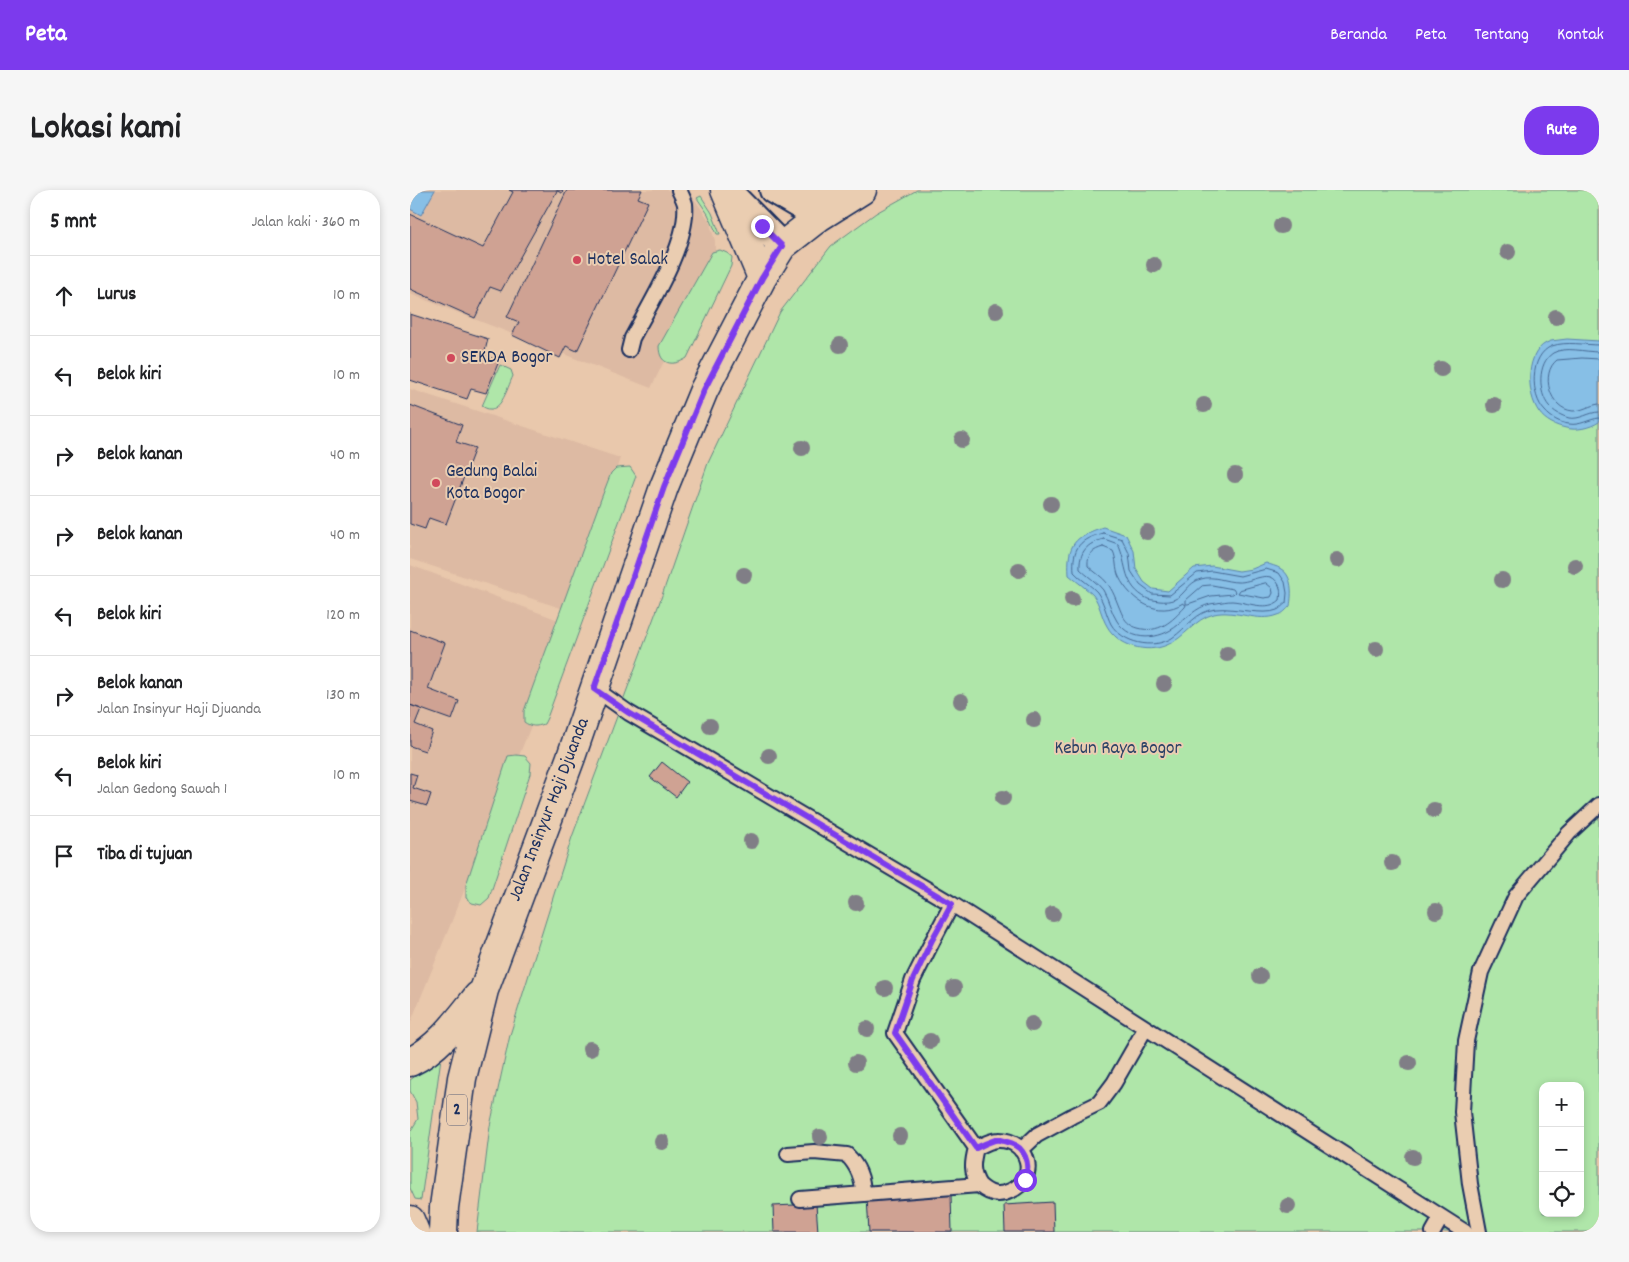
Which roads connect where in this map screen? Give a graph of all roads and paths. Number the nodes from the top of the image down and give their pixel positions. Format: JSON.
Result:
{"nodes":[{"id":1,"x":678,"y":190,"type":"edge"},
{"id":2,"x":726,"y":190,"type":"edge"},
{"id":3,"x":773,"y":190,"type":"edge"},
{"id":4,"x":807,"y":190,"type":"edge"},
{"id":5,"x":854,"y":195,"type":"edge"},
{"id":6,"x":819,"y":217,"type":"junction"},
{"id":7,"x":782,"y":246,"type":"junction"},
{"id":8,"x":762,"y":278,"type":"junction"},
{"id":9,"x":629,"y":350,"type":"dead end"},
{"id":10,"x":594,"y":689,"type":"junction"},
{"id":11,"x":1599,"y":806,"type":"edge"},
{"id":12,"x":952,"y":904,"type":"junction"},
{"id":13,"x":484,"y":990,"type":"junction"},
{"id":14,"x":1145,"y":1029,"type":"junction"},
{"id":15,"x":410,"y":1062,"type":"edge"},
{"id":16,"x":976,"y":1148,"type":"junction"},
{"id":17,"x":1022,"y":1150,"type":"junction"},
{"id":18,"x":788,"y":1154,"type":"dead end"},
{"id":19,"x":979,"y":1185,"type":"junction"},
{"id":20,"x":863,"y":1194,"type":"junction"},
{"id":21,"x":800,"y":1198,"type":"dead end"},
{"id":22,"x":1441,"y":1218,"type":"junction"},
{"id":23,"x":410,"y":1220,"type":"edge"},
{"id":24,"x":415,"y":1232,"type":"edge"},
{"id":25,"x":443,"y":1232,"type":"edge"},
{"id":26,"x":1433,"y":1232,"type":"edge"},
{"id":27,"x":1465,"y":1232,"type":"edge"},
{"id":28,"x":1479,"y":1232,"type":"edge"}],
"edges":[{"from":1,"to":9,"type":"lane"},
{"from":2,"to":7,"type":"street"},
{"from":2,"to":8,"type":"main road"},
{"from":3,"to":6,"type":"street"},
{"from":4,"to":5,"type":"main road"},
{"from":5,"to":6,"type":"main road","name":"Jalan Insinyur Haji Djuanda","number":"2"},
{"from":6,"to":7,"type":"main road","name":"Jalan Insinyur Haji Djuanda","number":"2"},
{"from":7,"to":8,"type":"main road","name":"Jalan Insinyur Haji Djuanda","number":"2"},
{"from":8,"to":10,"type":"main road","name":"Jalan Insinyur Haji Djuanda","number":"2"},
{"from":10,"to":12,"type":"lane"},
{"from":10,"to":13,"type":"main road","name":"Jalan Insinyur Haji Djuanda","number":"2"},
{"from":11,"to":28,"type":"lane"},
{"from":12,"to":14,"type":"lane"},
{"from":12,"to":16,"type":"lane"},
{"from":13,"to":15,"type":"main road"},
{"from":13,"to":25,"type":"main road","name":"Jalan Insinyur Haji Djuanda","number":"2"},
{"from":14,"to":17,"type":"lane"},
{"from":14,"to":22,"type":"lane"},
{"from":16,"to":17,"type":"lane"},
{"from":16,"to":19,"type":"lane"},
{"from":17,"to":19,"type":"lane"},
{"from":18,"to":20,"type":"lane"},
{"from":19,"to":20,"type":"lane"},
{"from":20,"to":21,"type":"lane"},
{"from":22,"to":26,"type":"lane"},
{"from":22,"to":27,"type":"lane"},
{"from":23,"to":24,"type":"main road"}]}
